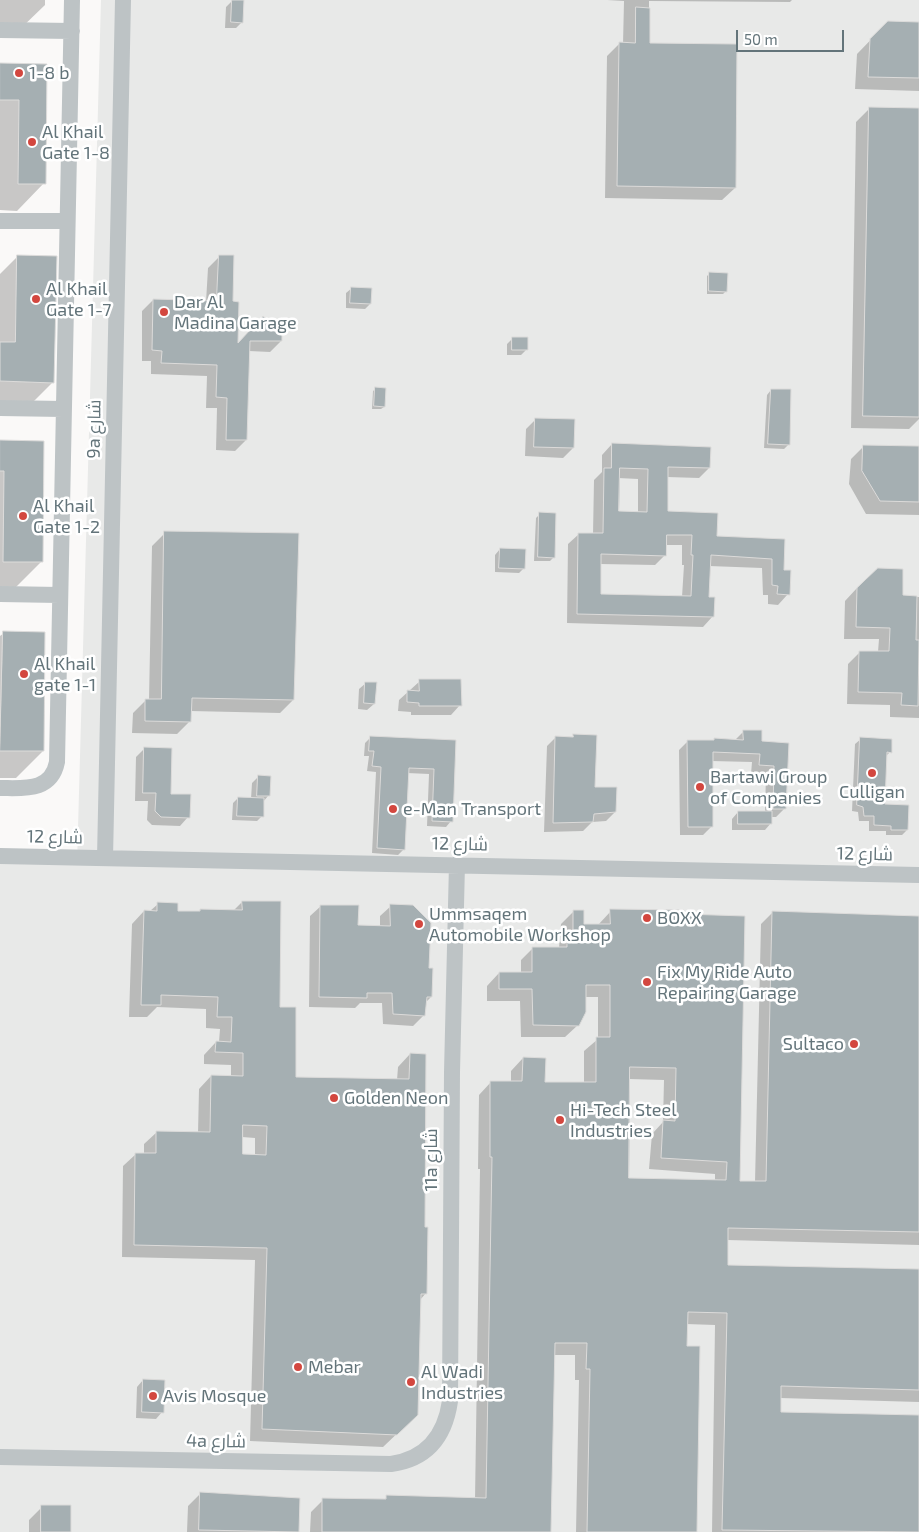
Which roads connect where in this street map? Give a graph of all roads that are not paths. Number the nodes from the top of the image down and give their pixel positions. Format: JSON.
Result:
{"nodes":[{"id":1,"x":72,"y":0,"type":"edge"},
{"id":2,"x":123,"y":0,"type":"edge"},
{"id":3,"x":0,"y":30,"type":"edge"},
{"id":4,"x":72,"y":31,"type":"junction"},
{"id":5,"x":0,"y":220,"type":"edge"},
{"id":6,"x":67,"y":221,"type":"junction"},
{"id":7,"x":0,"y":408,"type":"edge"},
{"id":8,"x":63,"y":409,"type":"junction"},
{"id":9,"x":0,"y":594,"type":"edge"},
{"id":10,"x":59,"y":595,"type":"junction"},
{"id":11,"x":0,"y":788,"type":"edge"},
{"id":12,"x":0,"y":856,"type":"edge"},
{"id":13,"x":105,"y":858,"type":"junction"},
{"id":14,"x":457,"y":864,"type":"junction"},
{"id":15,"x":919,"y":875,"type":"edge"},
{"id":16,"x":428,"y":1450,"type":"joint"},
{"id":17,"x":0,"y":1457,"type":"edge"}],
"edges":[{"from":1,"to":4,"type":"street"},
{"from":2,"to":13,"type":"street","name":"9a شارع"},
{"from":3,"to":4,"type":"street"},
{"from":4,"to":6,"type":"street"},
{"from":5,"to":6,"type":"street"},
{"from":6,"to":8,"type":"street"},
{"from":7,"to":8,"type":"street"},
{"from":8,"to":10,"type":"street"},
{"from":9,"to":10,"type":"street"},
{"from":10,"to":11,"type":"street"},
{"from":12,"to":13,"type":"street","name":"شارع 12"},
{"from":13,"to":14,"type":"street","name":"شارع 12"},
{"from":14,"to":15,"type":"street","name":"شارع 12"},
{"from":14,"to":16,"type":"street","name":"11a شارع"},
{"from":16,"to":17,"type":"street","name":"4a شارع"}]}
